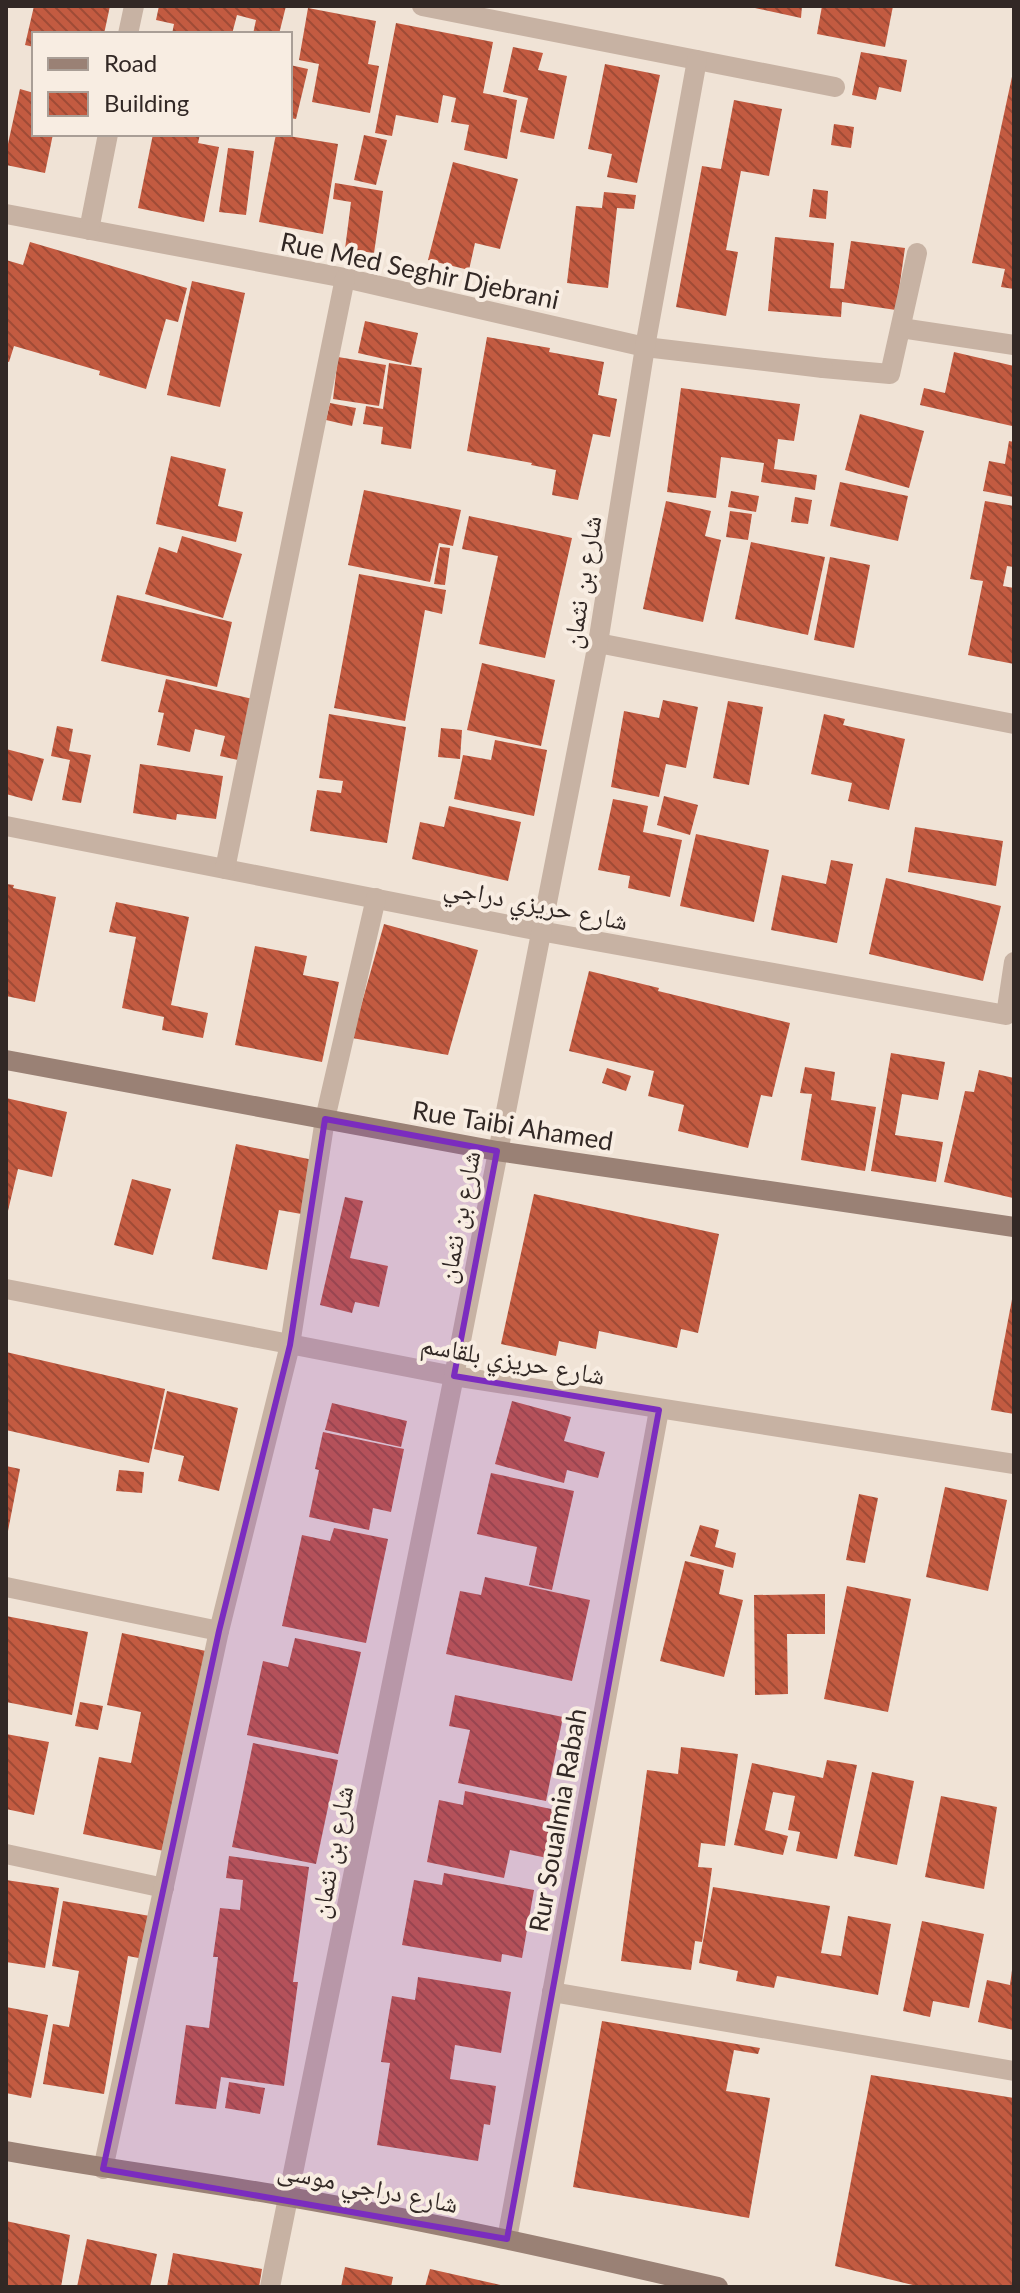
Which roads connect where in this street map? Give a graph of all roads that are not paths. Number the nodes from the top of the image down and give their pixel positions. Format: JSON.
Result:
{"nodes":[{"id":1,"x":134,"y":6,"type":"edge"},
{"id":2,"x":422,"y":6,"type":"edge"},
{"id":3,"x":128,"y":32,"type":"edge"},
{"id":4,"x":697,"y":60,"type":"junction"},
{"id":5,"x":835,"y":87,"type":"dead end"},
{"id":6,"x":108,"y":136,"type":"edge"},
{"id":7,"x":6,"y":214,"type":"edge"},
{"id":8,"x":89,"y":230,"type":"junction"},
{"id":9,"x":917,"y":253,"type":"dead end"},
{"id":10,"x":345,"y":278,"type":"junction"},
{"id":11,"x":901,"y":328,"type":"junction"},
{"id":12,"x":1014,"y":345,"type":"edge"},
{"id":13,"x":645,"y":347,"type":"junction"},
{"id":14,"x":598,"y":643,"type":"junction"},
{"id":15,"x":1014,"y":724,"type":"edge"},
{"id":16,"x":6,"y":826,"type":"edge"},
{"id":17,"x":225,"y":869,"type":"junction"},
{"id":18,"x":376,"y":898,"type":"junction"},
{"id":19,"x":540,"y":931,"type":"junction"},
{"id":20,"x":1014,"y":962,"type":"edge"},
{"id":21,"x":6,"y":1060,"type":"edge"},
{"id":22,"x":325,"y":1119,"type":"junction"},
{"id":23,"x":497,"y":1151,"type":"junction"},
{"id":24,"x":1014,"y":1227,"type":"edge"},
{"id":25,"x":6,"y":1289,"type":"edge"},
{"id":26,"x":290,"y":1345,"type":"junction"},
{"id":27,"x":454,"y":1376,"type":"junction"},
{"id":28,"x":659,"y":1410,"type":"junction"},
{"id":29,"x":1014,"y":1464,"type":"edge"},
{"id":30,"x":6,"y":1587,"type":"edge"},
{"id":31,"x":219,"y":1631,"type":"junction"},
{"id":32,"x":6,"y":1854,"type":"edge"},
{"id":33,"x":164,"y":1888,"type":"junction"},
{"id":34,"x":552,"y":1992,"type":"junction"},
{"id":35,"x":1014,"y":2071,"type":"edge"},
{"id":36,"x":6,"y":2151,"type":"edge"},
{"id":37,"x":103,"y":2169,"type":"junction"},
{"id":38,"x":288,"y":2197,"type":"junction"},
{"id":39,"x":507,"y":2239,"type":"junction"},
{"id":40,"x":270,"y":2287,"type":"edge"},
{"id":41,"x":718,"y":2287,"type":"edge"}],
"edges":[{"from":1,"to":3,"type":"street"},
{"from":2,"to":4,"type":"street"},
{"from":4,"to":5,"type":"street"},
{"from":4,"to":13,"type":"street","name":"شارع بن نثمان"},
{"from":6,"to":8,"type":"street"},
{"from":7,"to":8,"type":"street","name":"Rue Med Seghir Djebrani"},
{"from":8,"to":10,"type":"street","name":"Rue Med Seghir Djebrani"},
{"from":9,"to":11,"type":"street"},
{"from":10,"to":13,"type":"street","name":"Rue Med Seghir Djebrani"},
{"from":10,"to":17,"type":"street"},
{"from":11,"to":12,"type":"street"},
{"from":11,"to":13,"type":"street","name":"Rue Med Seghir Djebrani"},
{"from":13,"to":14,"type":"street","name":"شارع بن نثمان"},
{"from":14,"to":15,"type":"street"},
{"from":14,"to":19,"type":"street","name":"شارع بن نثمان"},
{"from":16,"to":17,"type":"street","name":"شارع حريزي دراجي"},
{"from":17,"to":18,"type":"street","name":"شارع حريزي دراجي"},
{"from":18,"to":19,"type":"street","name":"شارع حريزي دراجي"},
{"from":18,"to":22,"type":"street"},
{"from":19,"to":20,"type":"street","name":"شارع حريزي دراجي"},
{"from":19,"to":23,"type":"street","name":"شارع بن نثمان"},
{"from":21,"to":22,"type":"street","name":"Rue Taibi Ahamed"},
{"from":22,"to":23,"type":"street","name":"Rue Taibi Ahamed"},
{"from":22,"to":26,"type":"street"},
{"from":23,"to":24,"type":"street","name":"Rue Taibi Ahamed"},
{"from":23,"to":27,"type":"street","name":"شارع بن نثمان"},
{"from":25,"to":26,"type":"street","name":"شارع حريزي بلقاسم"},
{"from":26,"to":27,"type":"street","name":"شارع حريزي بلقاسم"},
{"from":26,"to":31,"type":"street"},
{"from":27,"to":28,"type":"street","name":"شارع حريزي بلقاسم"},
{"from":27,"to":38,"type":"street","name":"شارع بن نثمان"},
{"from":28,"to":29,"type":"street","name":"شارع حريزي بلقاسم"},
{"from":28,"to":34,"type":"street","name":"Rur Soualmia Rabah"},
{"from":30,"to":31,"type":"street"},
{"from":31,"to":33,"type":"street"},
{"from":32,"to":33,"type":"street"},
{"from":33,"to":37,"type":"street"},
{"from":34,"to":35,"type":"street"},
{"from":34,"to":39,"type":"street","name":"Rur Soualmia Rabah"},
{"from":36,"to":37,"type":"street","name":"شارع دراجي موسى"},
{"from":37,"to":38,"type":"street","name":"شارع دراجي موسى"},
{"from":38,"to":39,"type":"street","name":"شارع دراجي موسى"},
{"from":38,"to":40,"type":"street","name":"شارع بن نثمان"},
{"from":39,"to":41,"type":"street","name":"شارع دراجي موسى"}]}
